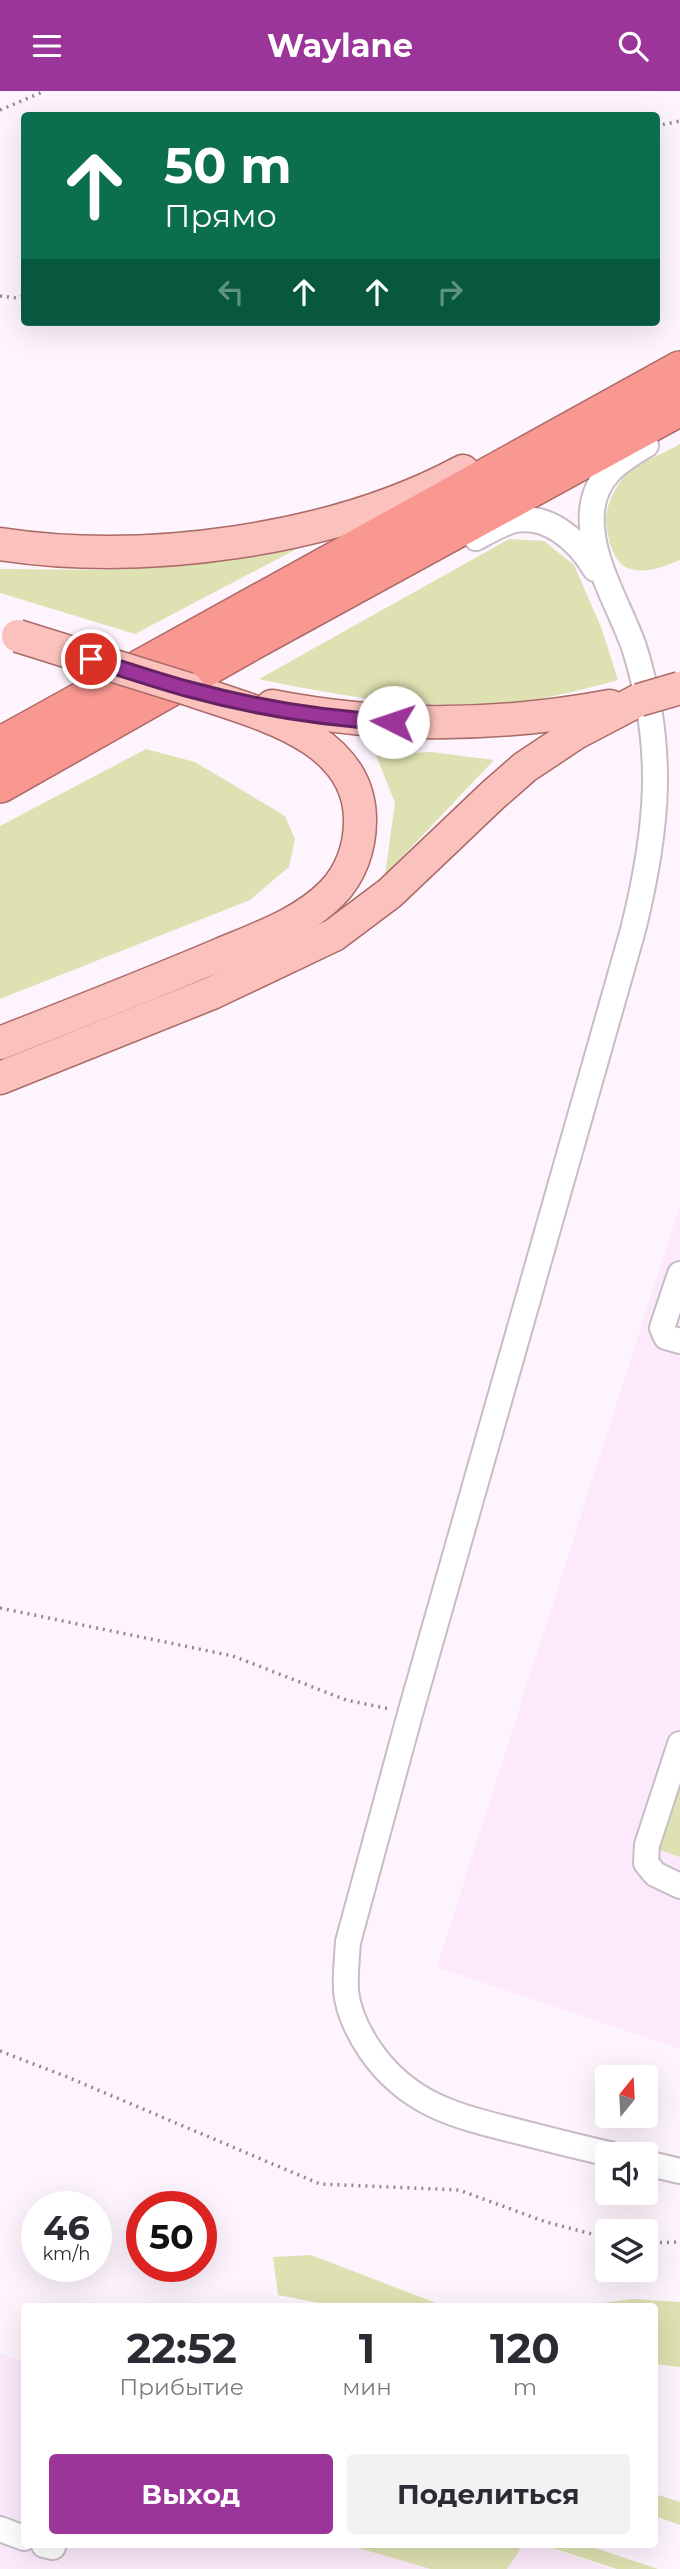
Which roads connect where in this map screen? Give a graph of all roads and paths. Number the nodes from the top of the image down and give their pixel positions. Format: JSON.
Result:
{"nodes":[{"id":1,"x":45,"y":91,"type":"edge"},
{"id":2,"x":0,"y":110,"type":"edge"},
{"id":3,"x":680,"y":121,"type":"edge"},
{"id":4,"x":660,"y":124,"type":"edge"},
{"id":5,"x":0,"y":296,"type":"edge"},
{"id":6,"x":21,"y":296,"type":"edge"},
{"id":7,"x":680,"y":355,"type":"edge"},
{"id":8,"x":680,"y":370,"type":"edge"},
{"id":9,"x":680,"y":407,"type":"edge"},
{"id":10,"x":680,"y":425,"type":"edge"},
{"id":11,"x":0,"y":544,"type":"edge"},
{"id":12,"x":612,"y":596,"type":"junction"},
{"id":13,"x":315,"y":608,"type":"junction"},
{"id":14,"x":9,"y":633,"type":"edge"},
{"id":15,"x":680,"y":688,"type":"edge"},
{"id":16,"x":259,"y":709,"type":"junction"},
{"id":17,"x":573,"y":723,"type":"junction"},
{"id":18,"x":84,"y":736,"type":"junction"},
{"id":19,"x":0,"y":745,"type":"edge"},
{"id":20,"x":0,"y":784,"type":"edge"},
{"id":21,"x":0,"y":802,"type":"edge"},
{"id":22,"x":0,"y":1043,"type":"edge"},
{"id":23,"x":0,"y":1078,"type":"edge"},
{"id":24,"x":680,"y":1274,"type":"edge"},
{"id":25,"x":680,"y":1341,"type":"edge"},
{"id":26,"x":0,"y":1608,"type":"edge"},
{"id":27,"x":410,"y":1714,"type":"junction"},
{"id":28,"x":680,"y":1744,"type":"edge"},
{"id":29,"x":680,"y":1886,"type":"edge"},
{"id":30,"x":0,"y":2051,"type":"edge"},
{"id":31,"x":595,"y":2150,"type":"edge"},
{"id":32,"x":658,"y":2166,"type":"edge"},
{"id":33,"x":680,"y":2171,"type":"edge"},
{"id":34,"x":595,"y":2235,"type":"edge"},
{"id":35,"x":680,"y":2242,"type":"edge"},
{"id":36,"x":658,"y":2243,"type":"edge"},
{"id":37,"x":0,"y":2529,"type":"edge"},
{"id":38,"x":21,"y":2537,"type":"edge"}],
"edges":[{"from":1,"to":2,"type":"path"},
{"from":3,"to":4,"type":"path"},
{"from":5,"to":6,"type":"path"},
{"from":7,"to":11,"type":"main road"},
{"from":8,"to":19,"type":"highway"},
{"from":9,"to":13,"type":"highway"},
{"from":10,"to":12,"type":"street"},
{"from":12,"to":13,"type":"street"},
{"from":12,"to":27,"type":"street"},
{"from":13,"to":18,"type":"highway"},
{"from":14,"to":16,"type":"main road","bridge":true},
{"from":15,"to":17,"type":"main road","bridge":true},
{"from":16,"to":17,"type":"main road"},
{"from":16,"to":22,"type":"main road"},
{"from":17,"to":23,"type":"main road"},
{"from":18,"to":20,"type":"highway"},
{"from":18,"to":21,"type":"main road"},
{"from":24,"to":25,"type":"street"},
{"from":26,"to":27,"type":"path"},
{"from":27,"to":31,"type":"street"},
{"from":28,"to":29,"type":"street"},
{"from":30,"to":34,"type":"path"},
{"from":32,"to":33,"type":"street"},
{"from":35,"to":36,"type":"path"},
{"from":37,"to":38,"type":"street"}]}
